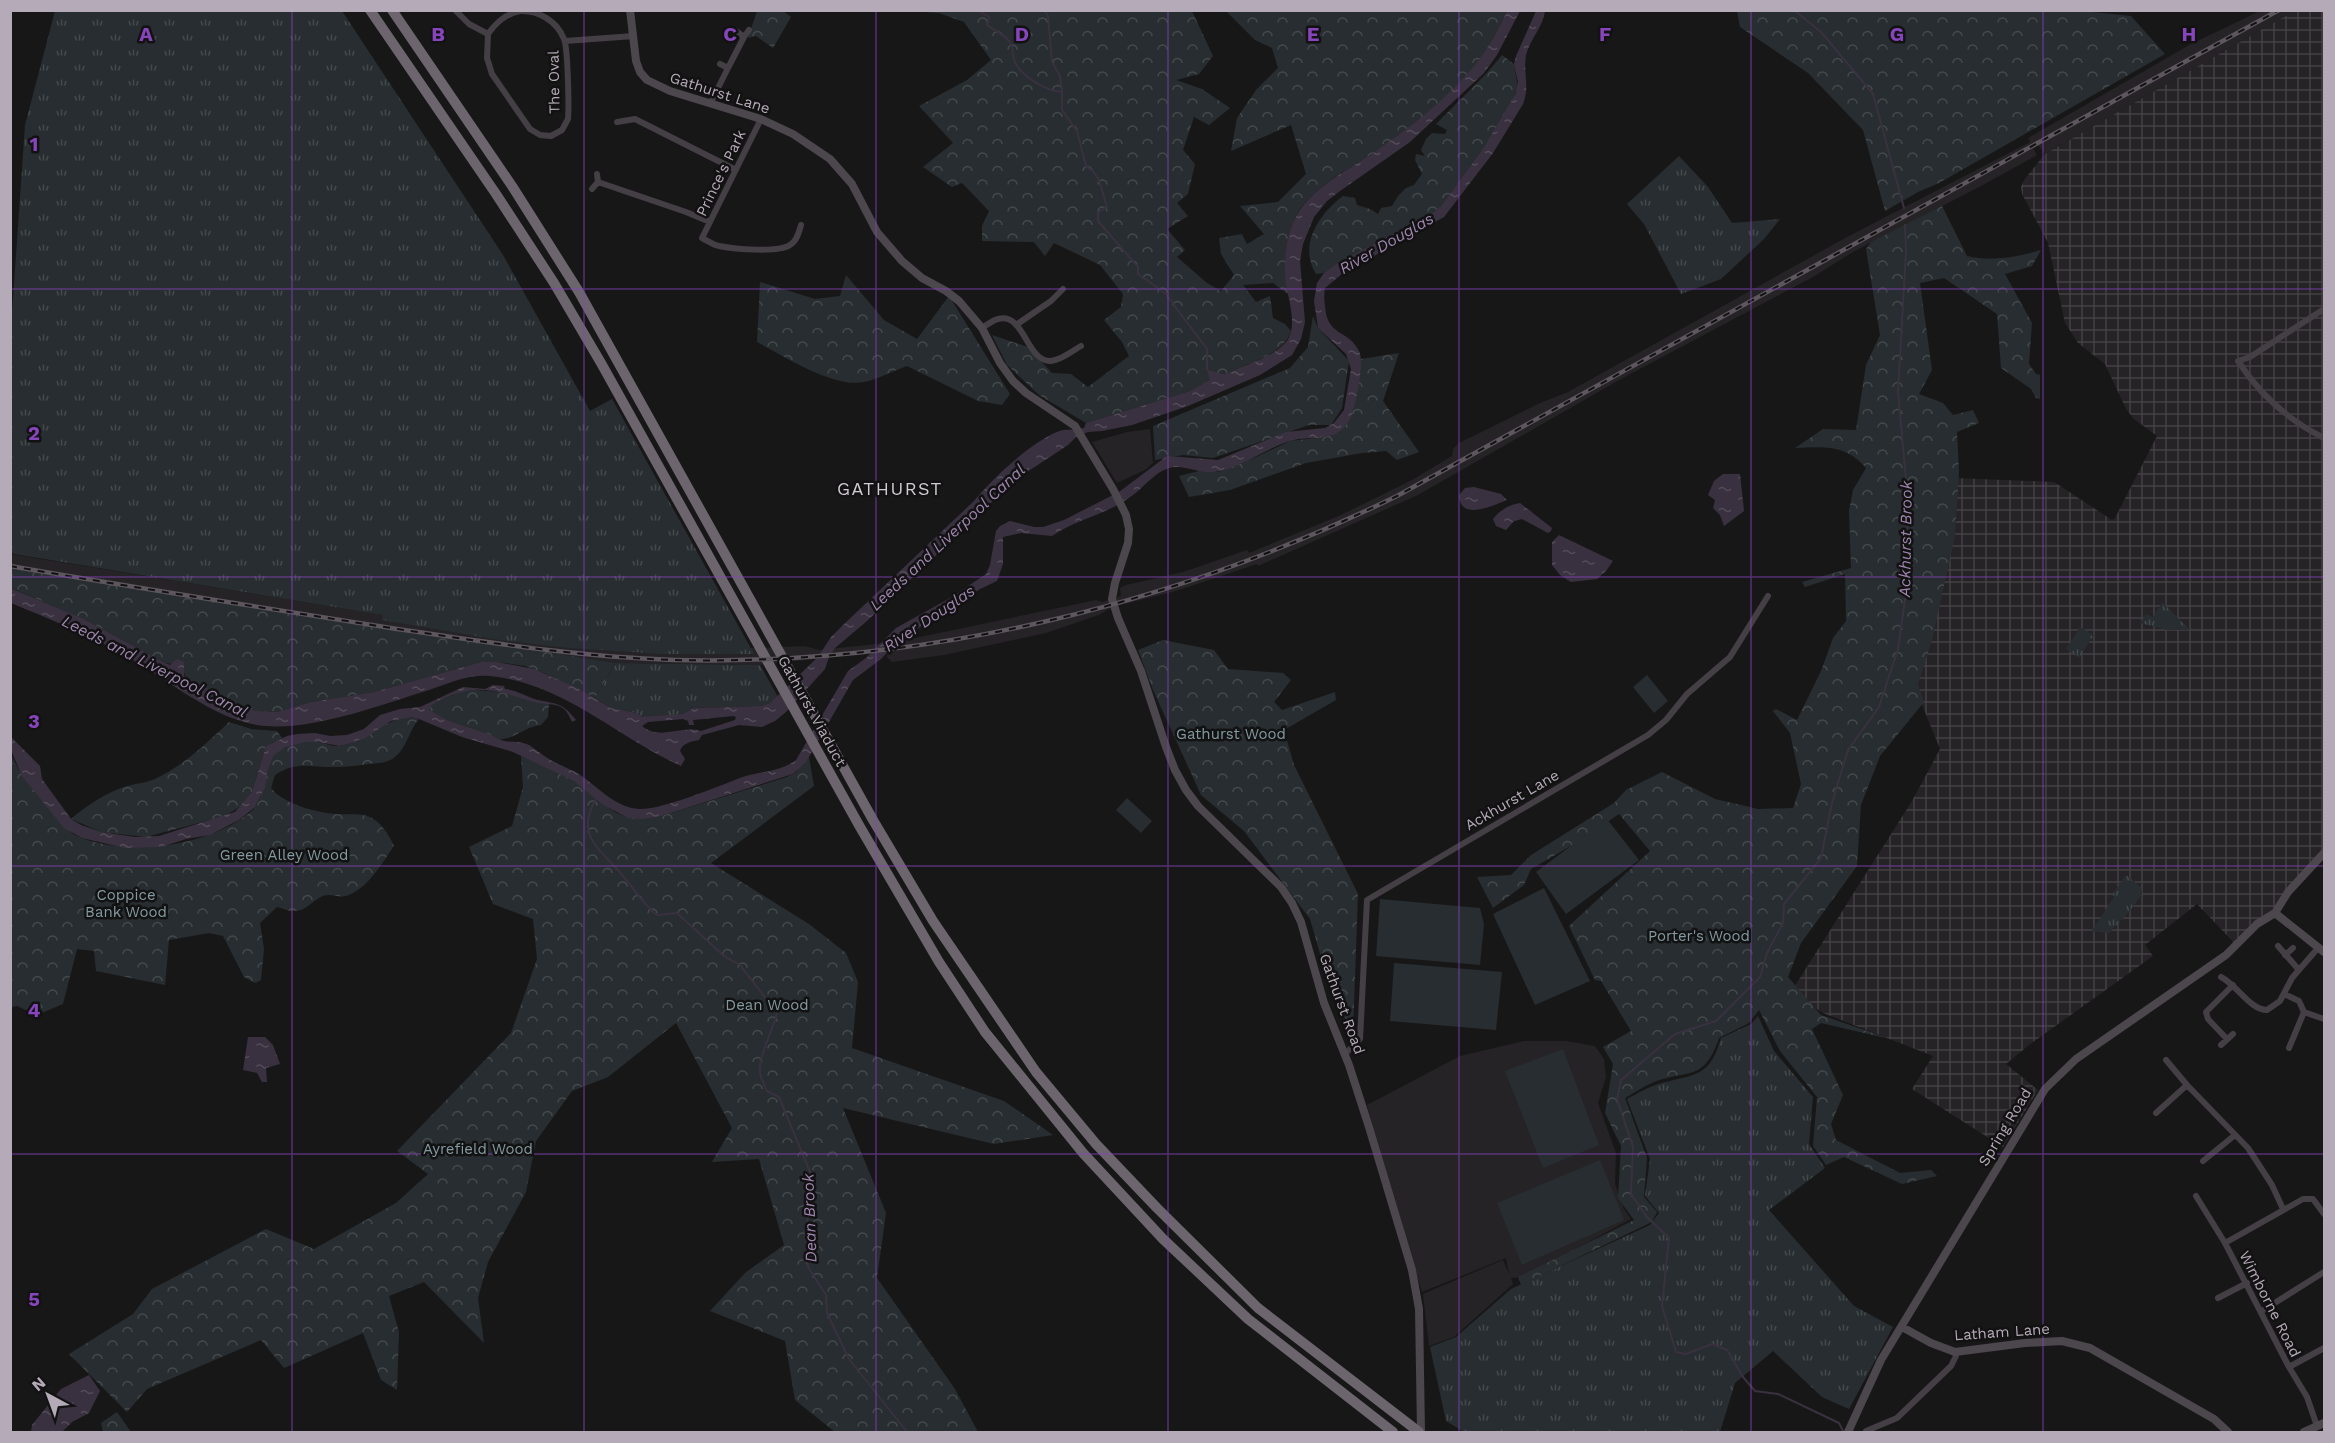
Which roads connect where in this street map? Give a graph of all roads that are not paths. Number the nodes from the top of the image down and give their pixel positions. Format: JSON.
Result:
{"nodes":[{"id":1,"x":370,"y":10,"type":"edge"},
{"id":2,"x":392,"y":10,"type":"edge"},
{"id":3,"x":455,"y":10,"type":"edge"},
{"id":4,"x":630,"y":10,"type":"edge"},
{"id":5,"x":749,"y":30,"type":"dead end"},
{"id":6,"x":736,"y":31,"type":"dead end"},
{"id":7,"x":488,"y":34,"type":"junction"},
{"id":8,"x":634,"y":36,"type":"junction"},
{"id":9,"x":744,"y":37,"type":"junction"},
{"id":10,"x":565,"y":41,"type":"junction"},
{"id":11,"x":720,"y":64,"type":"dead end"},
{"id":12,"x":728,"y":68,"type":"junction"},
{"id":13,"x":711,"y":102,"type":"junction"},
{"id":14,"x":761,"y":119,"type":"junction"},
{"id":15,"x":617,"y":122,"type":"dead end"},
{"id":16,"x":736,"y":170,"type":"junction"},
{"id":17,"x":597,"y":174,"type":"dead end"},
{"id":18,"x":598,"y":182,"type":"junction"},
{"id":19,"x":592,"y":189,"type":"dead end"},
{"id":20,"x":710,"y":222,"type":"junction"},
{"id":21,"x":801,"y":225,"type":"dead end"},
{"id":22,"x":1063,"y":289,"type":"dead end"},
{"id":23,"x":2325,"y":309,"type":"edge"},
{"id":24,"x":1016,"y":325,"type":"junction"},
{"id":25,"x":982,"y":328,"type":"junction"},
{"id":26,"x":1081,"y":346,"type":"dead end"},
{"id":27,"x":2325,"y":438,"type":"edge"},
{"id":28,"x":1768,"y":596,"type":"dead end"},
{"id":29,"x":1112,"y":599,"type":"joint"},
{"id":30,"x":2322,"y":859,"type":"edge"},
{"id":31,"x":2275,"y":913,"type":"junction"},
{"id":32,"x":2278,"y":946,"type":"dead end"},
{"id":33,"x":2293,"y":948,"type":"dead end"},
{"id":34,"x":2321,"y":950,"type":"edge"},
{"id":35,"x":2285,"y":955,"type":"junction"},
{"id":36,"x":2299,"y":970,"type":"junction"},
{"id":37,"x":2221,"y":977,"type":"dead end"},
{"id":38,"x":2233,"y":985,"type":"junction"},
{"id":39,"x":2284,"y":994,"type":"junction"},
{"id":40,"x":2304,"y":1012,"type":"junction"},
{"id":41,"x":2325,"y":1019,"type":"edge"},
{"id":42,"x":2233,"y":1034,"type":"dead end"},
{"id":43,"x":2226,"y":1038,"type":"junction"},
{"id":44,"x":2221,"y":1045,"type":"dead end"},
{"id":45,"x":2289,"y":1048,"type":"dead end"},
{"id":46,"x":1345,"y":1054,"type":"junction"},
{"id":47,"x":2166,"y":1060,"type":"dead end"},
{"id":48,"x":2187,"y":1085,"type":"junction"},
{"id":49,"x":2156,"y":1113,"type":"dead end"},
{"id":50,"x":2235,"y":1135,"type":"junction"},
{"id":51,"x":2203,"y":1161,"type":"dead end"},
{"id":52,"x":2196,"y":1196,"type":"dead end"},
{"id":53,"x":2283,"y":1209,"type":"junction"},
{"id":54,"x":2325,"y":1214,"type":"edge"},
{"id":55,"x":2225,"y":1243,"type":"junction"},
{"id":56,"x":2325,"y":1272,"type":"edge"},
{"id":57,"x":2247,"y":1283,"type":"junction"},
{"id":58,"x":2218,"y":1298,"type":"dead end"},
{"id":59,"x":2262,"y":1311,"type":"junction"},
{"id":60,"x":1902,"y":1327,"type":"junction"},
{"id":61,"x":2325,"y":1348,"type":"edge"},
{"id":62,"x":1955,"y":1352,"type":"junction"},
{"id":63,"x":2289,"y":1367,"type":"junction"},
{"id":64,"x":2321,"y":1424,"type":"edge"},
{"id":65,"x":1417,"y":1431,"type":"edge"},
{"id":66,"x":1866,"y":1431,"type":"edge"},
{"id":67,"x":1393,"y":1432,"type":"edge"},
{"id":68,"x":1848,"y":1432,"type":"edge"},
{"id":69,"x":2228,"y":1432,"type":"edge"},
{"id":70,"x":2304,"y":1432,"type":"edge"}],
"edges":[{"from":1,"to":67,"type":"highway","name":"Gathurst Viaduct"},
{"from":2,"to":65,"type":"highway","name":"Gathurst Viaduct"},
{"from":3,"to":7,"type":"street"},
{"from":4,"to":8,"type":"main road","name":"Gathurst Lane"},
{"from":5,"to":9,"type":"street"},
{"from":6,"to":9,"type":"street"},
{"from":7,"to":10,"type":"street","name":"The Oval"},
{"from":7,"to":10,"type":"street","name":"The Oval"},
{"from":8,"to":10,"type":"street","name":"The Oval"},
{"from":8,"to":13,"type":"main road","name":"Gathurst Lane"},
{"from":9,"to":12,"type":"street"},
{"from":11,"to":12,"type":"street"},
{"from":12,"to":13,"type":"street"},
{"from":13,"to":14,"type":"main road","name":"Gathurst Lane"},
{"from":14,"to":16,"type":"street","name":"Prince's Park"},
{"from":14,"to":25,"type":"main road","name":"Gathurst Lane"},
{"from":15,"to":16,"type":"street"},
{"from":16,"to":20,"type":"street","name":"Prince's Park"},
{"from":17,"to":18,"type":"street"},
{"from":18,"to":19,"type":"street"},
{"from":18,"to":20,"type":"street"},
{"from":20,"to":21,"type":"street","name":"Prince's Park"},
{"from":22,"to":24,"type":"street"},
{"from":23,"to":27,"type":"street"},
{"from":24,"to":25,"type":"street"},
{"from":24,"to":26,"type":"street"},
{"from":25,"to":29,"type":"main road","name":"Gathurst Lane"},
{"from":28,"to":46,"type":"street","name":"Ackhurst Lane"},
{"from":29,"to":46,"type":"main road","name":"Gathurst Road"},
{"from":30,"to":31,"type":"main road"},
{"from":31,"to":34,"type":"main road"},
{"from":31,"to":60,"type":"main road","name":"Spring Road"},
{"from":32,"to":35,"type":"street"},
{"from":33,"to":35,"type":"street"},
{"from":34,"to":36,"type":"street"},
{"from":35,"to":36,"type":"street"},
{"from":36,"to":39,"type":"street"},
{"from":37,"to":38,"type":"street"},
{"from":38,"to":39,"type":"street"},
{"from":38,"to":43,"type":"street"},
{"from":39,"to":40,"type":"street"},
{"from":40,"to":41,"type":"street"},
{"from":40,"to":45,"type":"street"},
{"from":42,"to":43,"type":"street"},
{"from":43,"to":44,"type":"street"},
{"from":46,"to":65,"type":"main road","name":"Gathurst Road"},
{"from":47,"to":48,"type":"street"},
{"from":48,"to":49,"type":"street"},
{"from":48,"to":50,"type":"street"},
{"from":50,"to":51,"type":"street"},
{"from":50,"to":53,"type":"street"},
{"from":52,"to":55,"type":"street","name":"Wimborne Road"},
{"from":53,"to":54,"type":"street"},
{"from":53,"to":55,"type":"street"},
{"from":55,"to":57,"type":"street","name":"Wimborne Road"},
{"from":56,"to":59,"type":"street"},
{"from":57,"to":58,"type":"street"},
{"from":57,"to":59,"type":"street","name":"Wimborne Road"},
{"from":59,"to":63,"type":"street","name":"Wimborne Road"},
{"from":60,"to":62,"type":"main road","name":"Latham Lane"},
{"from":60,"to":68,"type":"main road","name":"Spring Road"},
{"from":61,"to":63,"type":"street"},
{"from":62,"to":66,"type":"street"},
{"from":62,"to":69,"type":"main road","name":"Latham Lane"},
{"from":63,"to":64,"type":"street","name":"Wimborne Road"},
{"from":64,"to":70,"type":"main road"}]}
